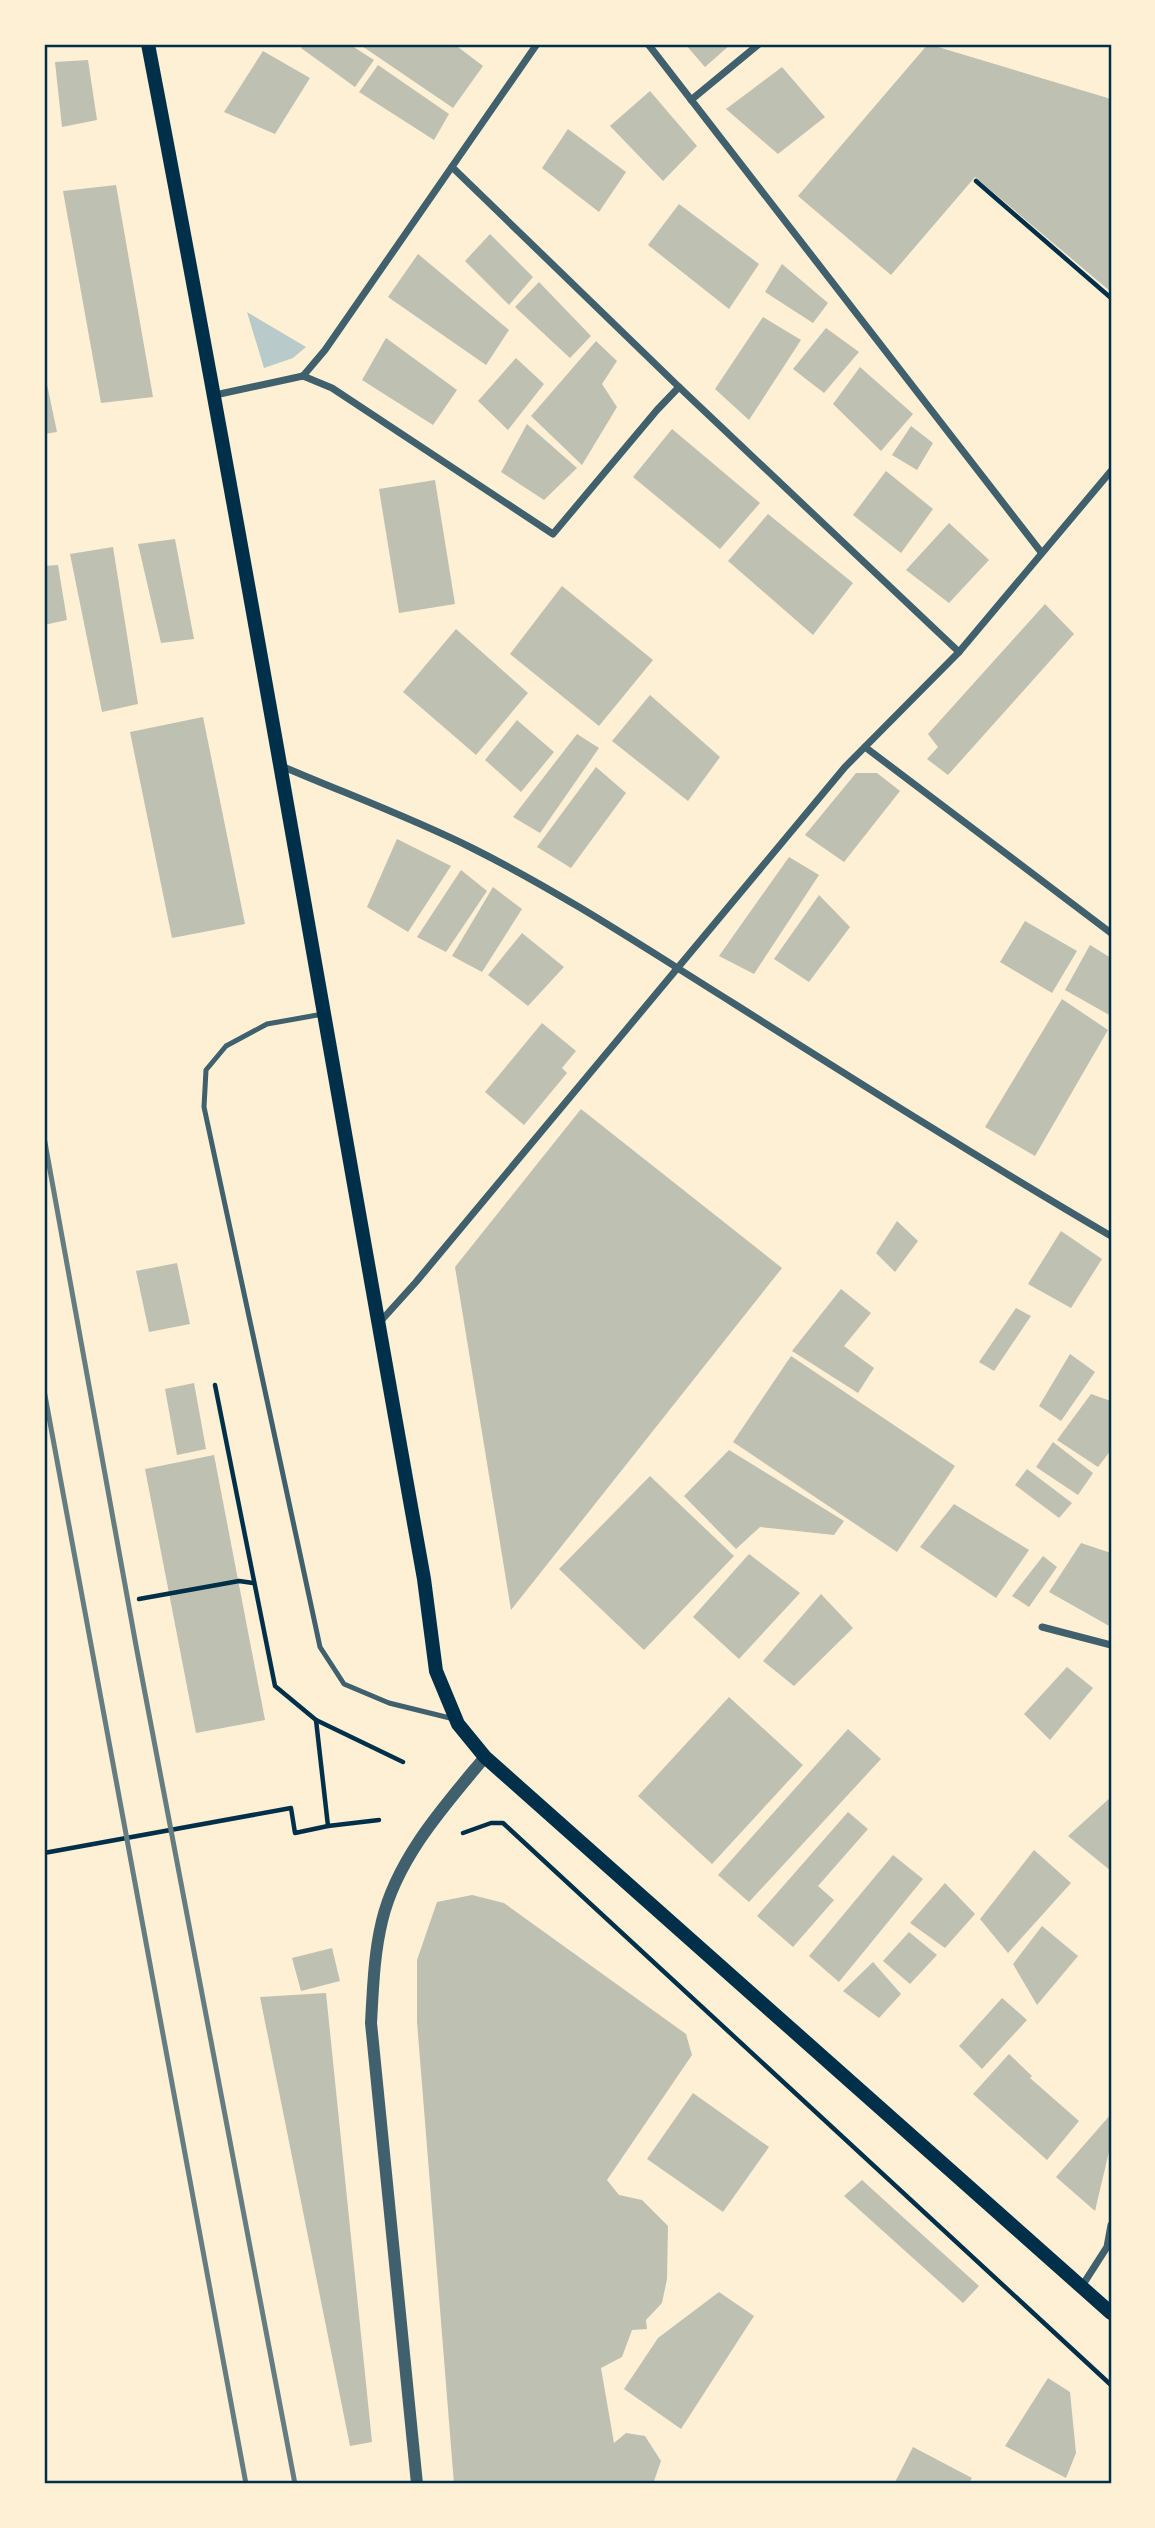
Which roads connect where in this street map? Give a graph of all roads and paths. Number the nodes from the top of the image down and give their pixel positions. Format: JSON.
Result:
{"nodes":[{"id":1,"x":148,"y":44,"type":"edge"},
{"id":2,"x":537,"y":44,"type":"edge"},
{"id":3,"x":648,"y":44,"type":"edge"},
{"id":4,"x":759,"y":44,"type":"edge"},
{"id":5,"x":691,"y":100,"type":"junction"},
{"id":6,"x":452,"y":167,"type":"junction"},
{"id":7,"x":976,"y":181,"type":"dead end"},
{"id":8,"x":1111,"y":298,"type":"edge"},
{"id":9,"x":303,"y":376,"type":"junction"},
{"id":10,"x":679,"y":387,"type":"junction"},
{"id":11,"x":215,"y":396,"type":"junction"},
{"id":12,"x":1111,"y":471,"type":"edge"},
{"id":13,"x":1041,"y":552,"type":"junction"},
{"id":14,"x":959,"y":652,"type":"junction"},
{"id":15,"x":866,"y":747,"type":"junction"},
{"id":16,"x":279,"y":765,"type":"junction"},
{"id":17,"x":1111,"y":933,"type":"edge"},
{"id":18,"x":679,"y":968,"type":"junction"},
{"id":19,"x":323,"y":1014,"type":"junction"},
{"id":20,"x":1111,"y":1236,"type":"edge"},
{"id":21,"x":378,"y":1323,"type":"junction"},
{"id":22,"x":215,"y":1385,"type":"dead end"},
{"id":23,"x":253,"y":1583,"type":"junction"},
{"id":24,"x":139,"y":1599,"type":"dead end"},
{"id":25,"x":1042,"y":1627,"type":"dead end"},
{"id":26,"x":1111,"y":1645,"type":"edge"},
{"id":27,"x":316,"y":1720,"type":"junction"},
{"id":28,"x":457,"y":1720,"type":"junction"},
{"id":29,"x":485,"y":1757,"type":"junction"},
{"id":30,"x":403,"y":1762,"type":"dead end"},
{"id":31,"x":379,"y":1821,"type":"dead end"},
{"id":32,"x":328,"y":1826,"type":"junction"},
{"id":33,"x":463,"y":1833,"type":"dead end"},
{"id":34,"x":44,"y":1853,"type":"edge"},
{"id":35,"x":1111,"y":2225,"type":"edge"},
{"id":36,"x":1082,"y":2286,"type":"junction"},
{"id":37,"x":1111,"y":2313,"type":"edge"},
{"id":38,"x":1111,"y":2385,"type":"edge"},
{"id":39,"x":417,"y":2484,"type":"edge"}],
"edges":[{"from":1,"to":11,"type":"main road"},
{"from":2,"to":6,"type":"street"},
{"from":3,"to":5,"type":"street"},
{"from":4,"to":5,"type":"street"},
{"from":5,"to":13,"type":"street"},
{"from":6,"to":9,"type":"street"},
{"from":6,"to":10,"type":"street"},
{"from":7,"to":8,"type":"path"},
{"from":9,"to":10,"type":"street"},
{"from":9,"to":11,"type":"street"},
{"from":10,"to":14,"type":"street"},
{"from":11,"to":16,"type":"main road"},
{"from":12,"to":13,"type":"street"},
{"from":13,"to":14,"type":"street"},
{"from":14,"to":15,"type":"street"},
{"from":15,"to":17,"type":"street"},
{"from":15,"to":18,"type":"street"},
{"from":16,"to":18,"type":"street"},
{"from":16,"to":19,"type":"main road"},
{"from":18,"to":20,"type":"street"},
{"from":18,"to":21,"type":"street"},
{"from":19,"to":21,"type":"main road"},
{"from":19,"to":28,"type":"lane"},
{"from":21,"to":28,"type":"main road"},
{"from":22,"to":23,"type":"path"},
{"from":23,"to":24,"type":"path"},
{"from":23,"to":27,"type":"path"},
{"from":25,"to":26,"type":"street"},
{"from":27,"to":30,"type":"path"},
{"from":27,"to":32,"type":"path"},
{"from":28,"to":29,"type":"main road"},
{"from":29,"to":36,"type":"main road"},
{"from":29,"to":39,"type":"street"},
{"from":31,"to":32,"type":"path"},
{"from":32,"to":34,"type":"path"},
{"from":33,"to":38,"type":"path"},
{"from":35,"to":36,"type":"street"},
{"from":36,"to":37,"type":"main road"}]}
